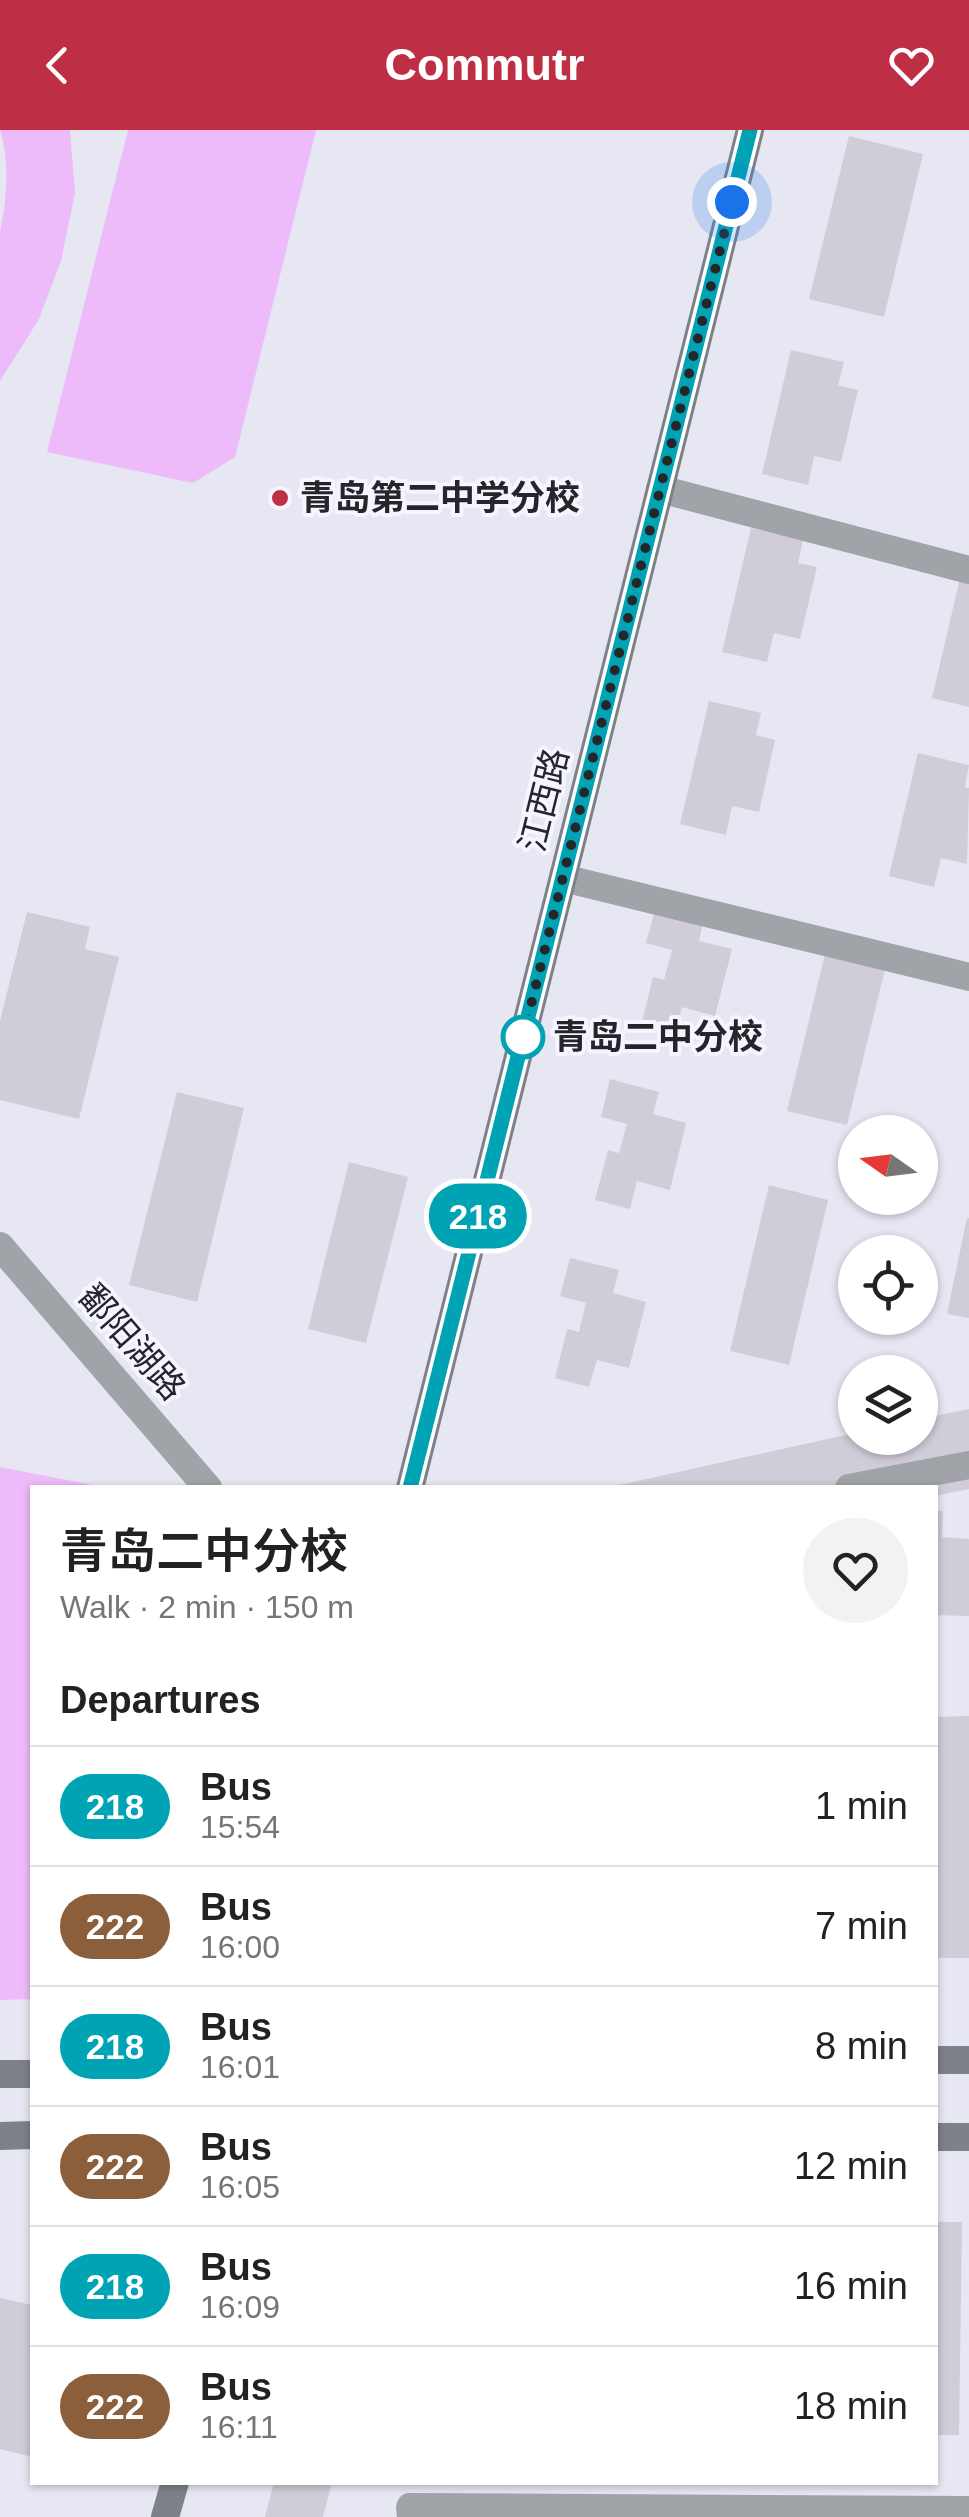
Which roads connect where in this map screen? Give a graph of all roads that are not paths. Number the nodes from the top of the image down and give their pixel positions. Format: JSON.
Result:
{"nodes":[{"id":1,"x":750,"y":130,"type":"edge"},
{"id":2,"x":660,"y":489,"type":"junction"},
{"id":3,"x":969,"y":570,"type":"edge"},
{"id":4,"x":563,"y":878,"type":"junction"},
{"id":5,"x":969,"y":977,"type":"edge"},
{"id":6,"x":0,"y":1246,"type":"edge"},
{"id":7,"x":969,"y":1465,"type":"edge"},
{"id":8,"x":205,"y":1485,"type":"edge"},
{"id":9,"x":411,"y":1485,"type":"edge"},
{"id":10,"x":865,"y":1485,"type":"edge"},
{"id":11,"x":938,"y":2060,"type":"edge"},
{"id":12,"x":969,"y":2060,"type":"edge"},
{"id":13,"x":0,"y":2074,"type":"edge"},
{"id":14,"x":30,"y":2074,"type":"edge"},
{"id":15,"x":30,"y":2135,"type":"edge"},
{"id":16,"x":0,"y":2136,"type":"edge"},
{"id":17,"x":938,"y":2137,"type":"edge"},
{"id":18,"x":969,"y":2137,"type":"edge"},
{"id":19,"x":174,"y":2485,"type":"edge"},
{"id":20,"x":969,"y":2510,"type":"edge"},
{"id":21,"x":165,"y":2517,"type":"edge"},
{"id":22,"x":412,"y":2517,"type":"edge"}],
"edges":[{"from":1,"to":2,"type":"main road","name":"江西路"},
{"from":2,"to":3,"type":"street"},
{"from":2,"to":4,"type":"main road","name":"江西路"},
{"from":4,"to":5,"type":"street"},
{"from":4,"to":9,"type":"main road","name":"江西路"},
{"from":6,"to":8,"type":"street","name":"鄱阳湖路"},
{"from":7,"to":10,"type":"street"},
{"from":11,"to":12,"type":"main road"},
{"from":13,"to":14,"type":"main road"},
{"from":15,"to":16,"type":"main road"},
{"from":17,"to":18,"type":"main road"},
{"from":19,"to":21,"type":"main road"},
{"from":20,"to":22,"type":"street"}]}
